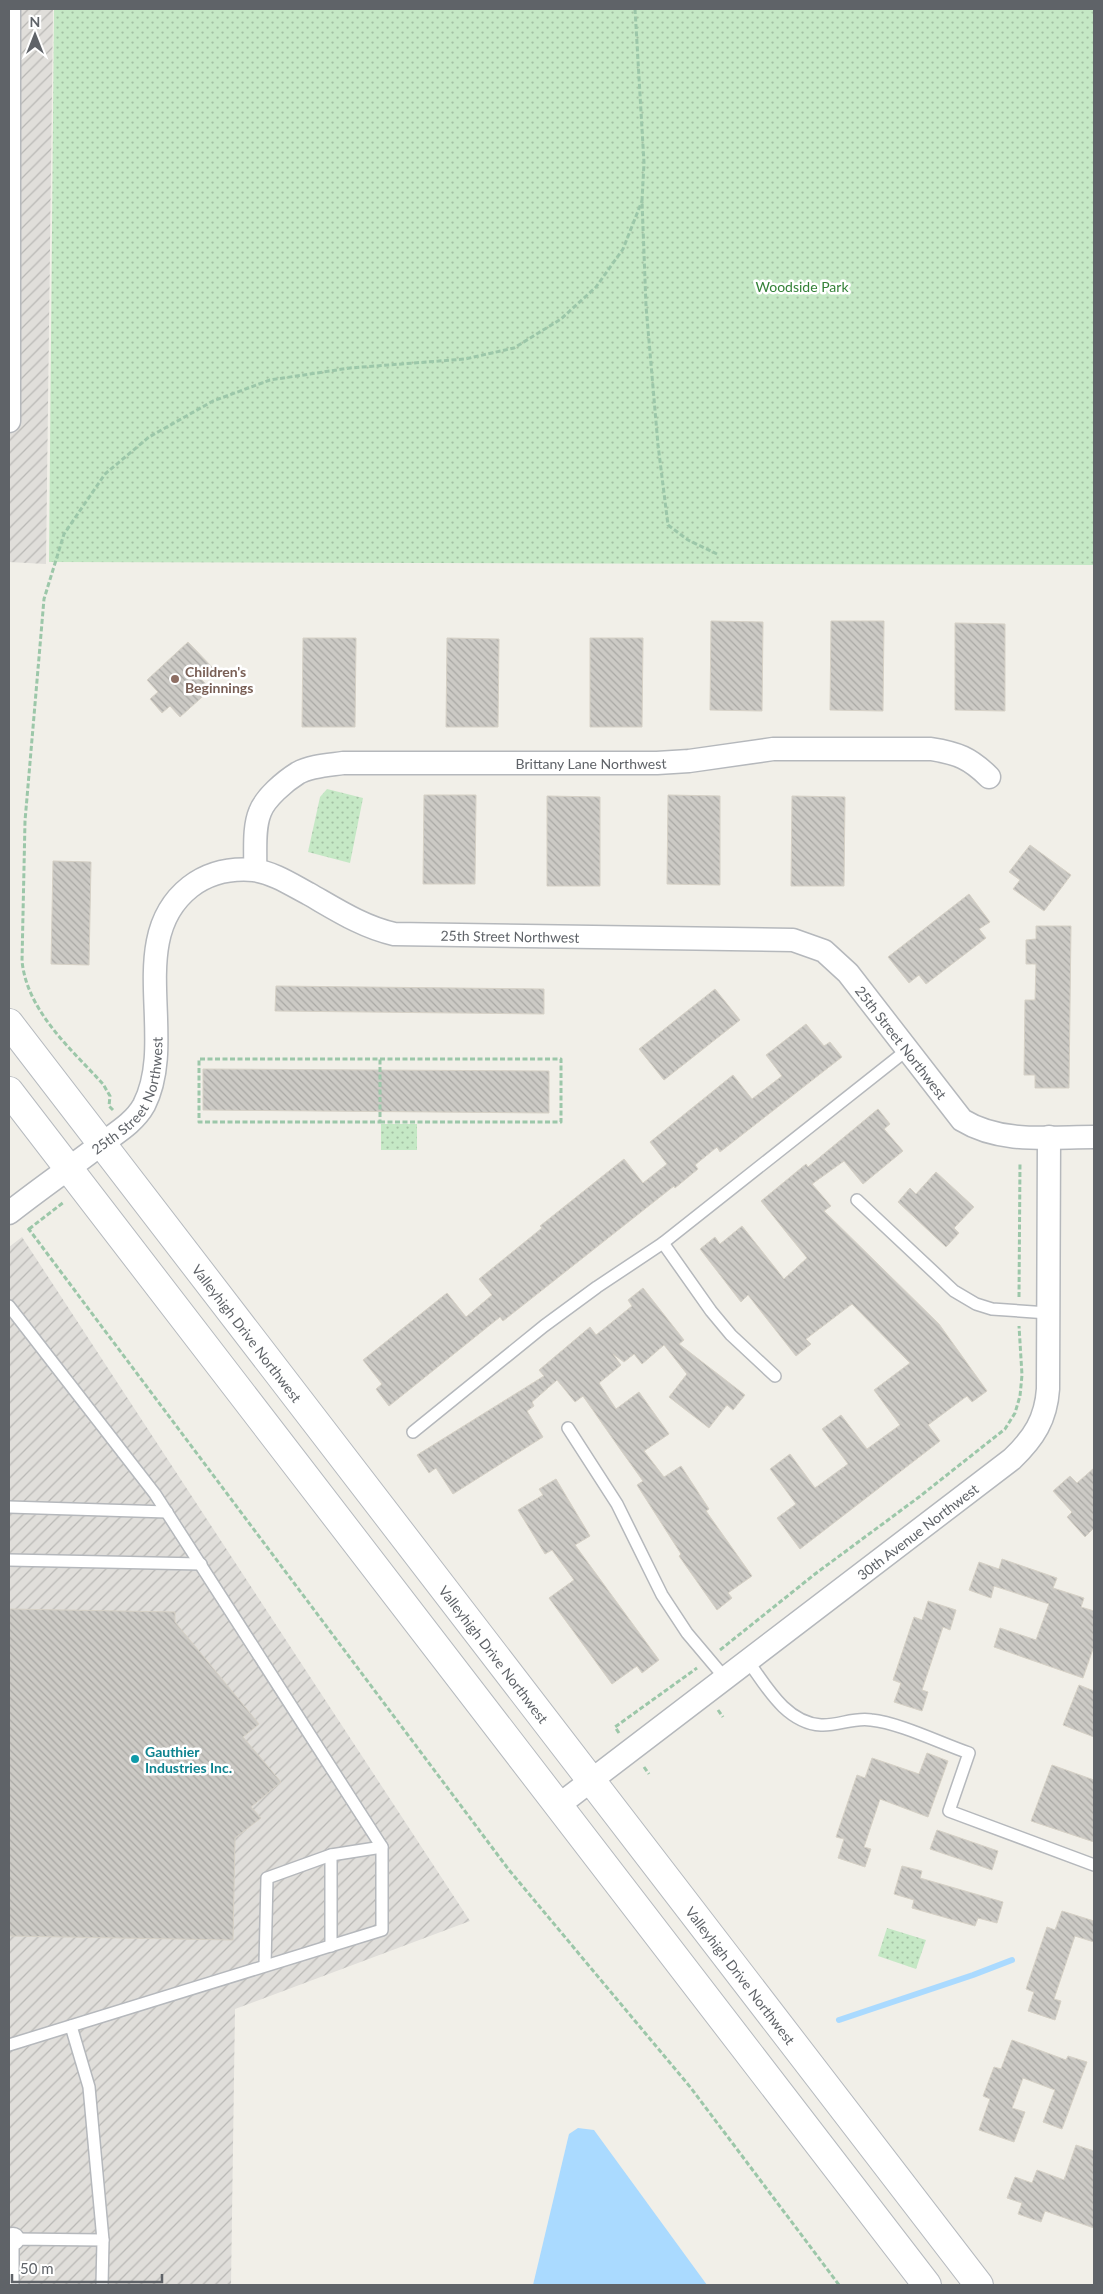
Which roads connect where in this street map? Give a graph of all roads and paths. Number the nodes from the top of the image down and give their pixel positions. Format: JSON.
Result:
{"nodes":[{"id":1,"x":9,"y":9,"type":"edge"},
{"id":2,"x":636,"y":9,"type":"edge"},
{"id":3,"x":642,"y":201,"type":"junction"},
{"id":4,"x":9,"y":421,"type":"edge"},
{"id":5,"x":717,"y":554,"type":"dead end"},
{"id":6,"x":989,"y":777,"type":"dead end"},
{"id":7,"x":255,"y":870,"type":"junction"},
{"id":8,"x":9,"y":1023,"type":"edge"},
{"id":9,"x":907,"y":1050,"type":"junction"},
{"id":10,"x":380,"y":1057,"type":"junction"},
{"id":11,"x":9,"y":1091,"type":"edge"},
{"id":12,"x":109,"y":1106,"type":"dead end"},
{"id":13,"x":380,"y":1122,"type":"junction"},
{"id":14,"x":1049,"y":1137,"type":"junction"},
{"id":15,"x":1094,"y":1137,"type":"edge"},
{"id":16,"x":102,"y":1144,"type":"junction"},
{"id":17,"x":1020,"y":1162,"type":"dead end"},
{"id":18,"x":69,"y":1169,"type":"junction"},
{"id":19,"x":857,"y":1200,"type":"dead end"},
{"id":20,"x":11,"y":1211,"type":"edge"},
{"id":21,"x":663,"y":1243,"type":"junction"},
{"id":22,"x":9,"y":1306,"type":"edge"},
{"id":23,"x":1018,"y":1312,"type":"junction"},
{"id":24,"x":1048,"y":1313,"type":"junction"},
{"id":25,"x":775,"y":1376,"type":"dead end"},
{"id":26,"x":568,"y":1428,"type":"dead end"},
{"id":27,"x":413,"y":1432,"type":"dead end"},
{"id":28,"x":9,"y":1507,"type":"edge"},
{"id":29,"x":167,"y":1512,"type":"junction"},
{"id":30,"x":9,"y":1560,"type":"edge"},
{"id":31,"x":202,"y":1564,"type":"junction"},
{"id":32,"x":709,"y":1659,"type":"junction"},
{"id":33,"x":748,"y":1661,"type":"junction"},
{"id":34,"x":725,"y":1678,"type":"junction"},
{"id":35,"x":615,"y":1727,"type":"dead end"},
{"id":36,"x":590,"y":1780,"type":"junction"},
{"id":37,"x":559,"y":1805,"type":"junction"},
{"id":38,"x":382,"y":1847,"type":"junction"},
{"id":39,"x":331,"y":1855,"type":"junction"},
{"id":40,"x":1094,"y":1865,"type":"edge"},
{"id":41,"x":330,"y":1946,"type":"junction"},
{"id":42,"x":265,"y":1965,"type":"junction"},
{"id":43,"x":71,"y":2026,"type":"junction"},
{"id":44,"x":9,"y":2045,"type":"edge"},
{"id":45,"x":11,"y":2240,"type":"edge"},
{"id":46,"x":103,"y":2240,"type":"junction"},
{"id":47,"x":13,"y":2285,"type":"edge"},
{"id":48,"x":102,"y":2285,"type":"edge"},
{"id":49,"x":838,"y":2285,"type":"edge"},
{"id":50,"x":927,"y":2285,"type":"edge"},
{"id":51,"x":979,"y":2285,"type":"edge"}],
"edges":[{"from":1,"to":4,"type":"street"},
{"from":2,"to":3,"type":"path"},
{"from":3,"to":5,"type":"path"},
{"from":3,"to":12,"type":"path"},
{"from":6,"to":7,"type":"street","name":"Brittany Lane Northwest"},
{"from":7,"to":9,"type":"street","name":"25th Street Northwest"},
{"from":7,"to":16,"type":"street","name":"25th Street Northwest"},
{"from":8,"to":16,"type":"main road","name":"Valleyhigh Drive Northwest"},
{"from":9,"to":14,"type":"street","name":"25th Street Northwest"},
{"from":9,"to":21,"type":"lane"},
{"from":10,"to":13,"type":"path"},
{"from":10,"to":13,"type":"path"},
{"from":10,"to":13,"type":"path"},
{"from":11,"to":18,"type":"main road"},
{"from":14,"to":15,"type":"street","name":"25th Street Northwest"},
{"from":14,"to":24,"type":"street","name":"30th Avenue Northwest"},
{"from":16,"to":18,"type":"street","name":"25th Street Northwest"},
{"from":16,"to":36,"type":"main road","name":"Valleyhigh Drive Northwest"},
{"from":17,"to":23,"type":"path"},
{"from":18,"to":20,"type":"street","name":"25th Street Northwest"},
{"from":18,"to":37,"type":"main road"},
{"from":19,"to":23,"type":"lane"},
{"from":20,"to":49,"type":"path"},
{"from":21,"to":25,"type":"lane"},
{"from":21,"to":27,"type":"lane"},
{"from":22,"to":29,"type":"lane"},
{"from":23,"to":24,"type":"lane"},
{"from":23,"to":32,"type":"path"},
{"from":24,"to":33,"type":"street","name":"30th Avenue Northwest"},
{"from":26,"to":32,"type":"lane"},
{"from":28,"to":29,"type":"lane"},
{"from":29,"to":31,"type":"lane"},
{"from":30,"to":31,"type":"lane"},
{"from":31,"to":38,"type":"lane"},
{"from":32,"to":34,"type":"lane"},
{"from":32,"to":35,"type":"path"},
{"from":33,"to":34,"type":"street","name":"30th Avenue Northwest"},
{"from":33,"to":40,"type":"lane"},
{"from":34,"to":36,"type":"street","name":"30th Avenue Northwest"},
{"from":36,"to":37,"type":"street","name":"30th Avenue Northwest"},
{"from":36,"to":51,"type":"main road","name":"Valleyhigh Drive Northwest"},
{"from":37,"to":50,"type":"main road"},
{"from":38,"to":39,"type":"lane"},
{"from":38,"to":41,"type":"lane"},
{"from":39,"to":41,"type":"lane"},
{"from":39,"to":42,"type":"lane"},
{"from":41,"to":42,"type":"lane"},
{"from":42,"to":43,"type":"lane"},
{"from":43,"to":44,"type":"lane"},
{"from":43,"to":46,"type":"lane"},
{"from":45,"to":46,"type":"lane"},
{"from":45,"to":47,"type":"lane"},
{"from":46,"to":48,"type":"lane"}]}
